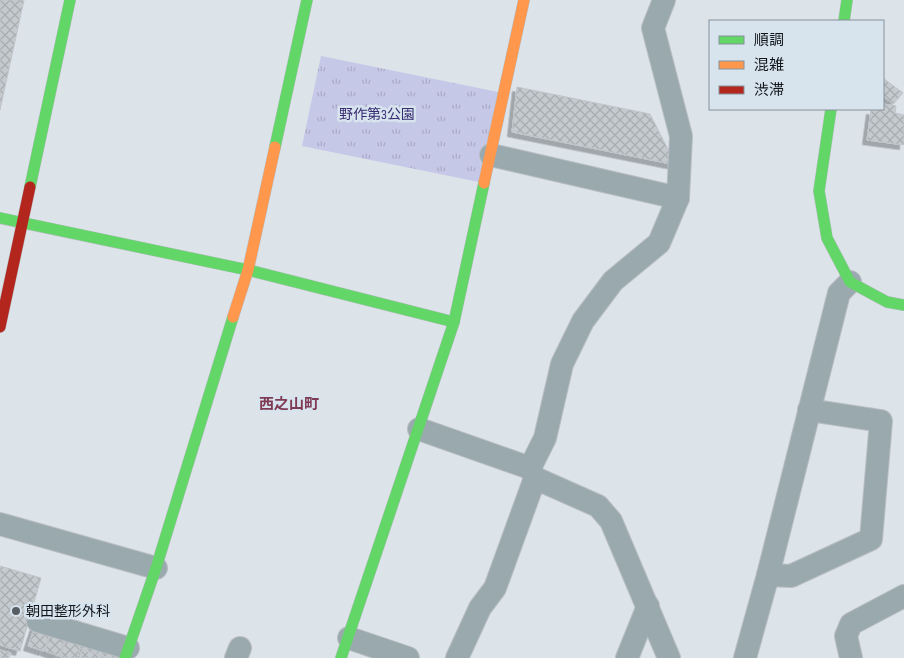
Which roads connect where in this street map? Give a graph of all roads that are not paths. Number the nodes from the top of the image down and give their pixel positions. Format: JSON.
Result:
{"nodes":[{"id":1,"x":70,"y":0,"type":"edge"},
{"id":2,"x":307,"y":0,"type":"edge"},
{"id":3,"x":524,"y":0,"type":"edge"},
{"id":4,"x":664,"y":0,"type":"edge"},
{"id":5,"x":847,"y":0,"type":"edge"},
{"id":6,"x":844,"y":20,"type":"edge"},
{"id":7,"x":831,"y":110,"type":"edge"},
{"id":8,"x":491,"y":155,"type":"junction"},
{"id":9,"x":678,"y":198,"type":"junction"},
{"id":10,"x":0,"y":218,"type":"edge"},
{"id":11,"x":23,"y":222,"type":"junction"},
{"id":12,"x":248,"y":270,"type":"junction"},
{"id":13,"x":850,"y":282,"type":"junction"},
{"id":14,"x":904,"y":305,"type":"edge"},
{"id":15,"x":454,"y":322,"type":"junction"},
{"id":16,"x":0,"y":327,"type":"edge"},
{"id":17,"x":809,"y":410,"type":"junction"},
{"id":18,"x":419,"y":429,"type":"junction"},
{"id":19,"x":532,"y":473,"type":"junction"},
{"id":20,"x":0,"y":524,"type":"edge"},
{"id":21,"x":156,"y":568,"type":"junction"},
{"id":22,"x":768,"y":576,"type":"junction"},
{"id":23,"x":904,"y":596,"type":"edge"},
{"id":24,"x":648,"y":606,"type":"junction"},
{"id":25,"x":38,"y":621,"type":"dead end"},
{"id":26,"x":345,"y":648,"type":"edge"},
{"id":27,"x":126,"y":653,"type":"edge"},
{"id":28,"x":408,"y":658,"type":"edge"},
{"id":29,"x":457,"y":658,"type":"edge"},
{"id":30,"x":627,"y":658,"type":"edge"},
{"id":31,"x":669,"y":658,"type":"edge"},
{"id":32,"x":745,"y":658,"type":"edge"},
{"id":33,"x":851,"y":658,"type":"edge"}],
"edges":[{"from":1,"to":11,"type":"street"},
{"from":2,"to":12,"type":"street"},
{"from":3,"to":8,"type":"street"},
{"from":4,"to":9,"type":"street"},
{"from":5,"to":6,"type":"street"},
{"from":7,"to":13,"type":"street"},
{"from":8,"to":9,"type":"street"},
{"from":8,"to":15,"type":"street"},
{"from":9,"to":19,"type":"street"},
{"from":10,"to":11,"type":"street"},
{"from":11,"to":12,"type":"street"},
{"from":11,"to":16,"type":"street"},
{"from":12,"to":15,"type":"street"},
{"from":12,"to":21,"type":"street"},
{"from":13,"to":14,"type":"street"},
{"from":13,"to":17,"type":"street"},
{"from":15,"to":18,"type":"street"},
{"from":17,"to":22,"type":"street"},
{"from":17,"to":22,"type":"street"},
{"from":18,"to":19,"type":"street"},
{"from":18,"to":26,"type":"street"},
{"from":19,"to":24,"type":"street"},
{"from":19,"to":29,"type":"street"},
{"from":20,"to":21,"type":"street"},
{"from":21,"to":27,"type":"street"},
{"from":22,"to":32,"type":"street"},
{"from":23,"to":33,"type":"street"},
{"from":24,"to":30,"type":"street"},
{"from":24,"to":31,"type":"street"},
{"from":25,"to":27,"type":"street"},
{"from":26,"to":28,"type":"street"}]}
